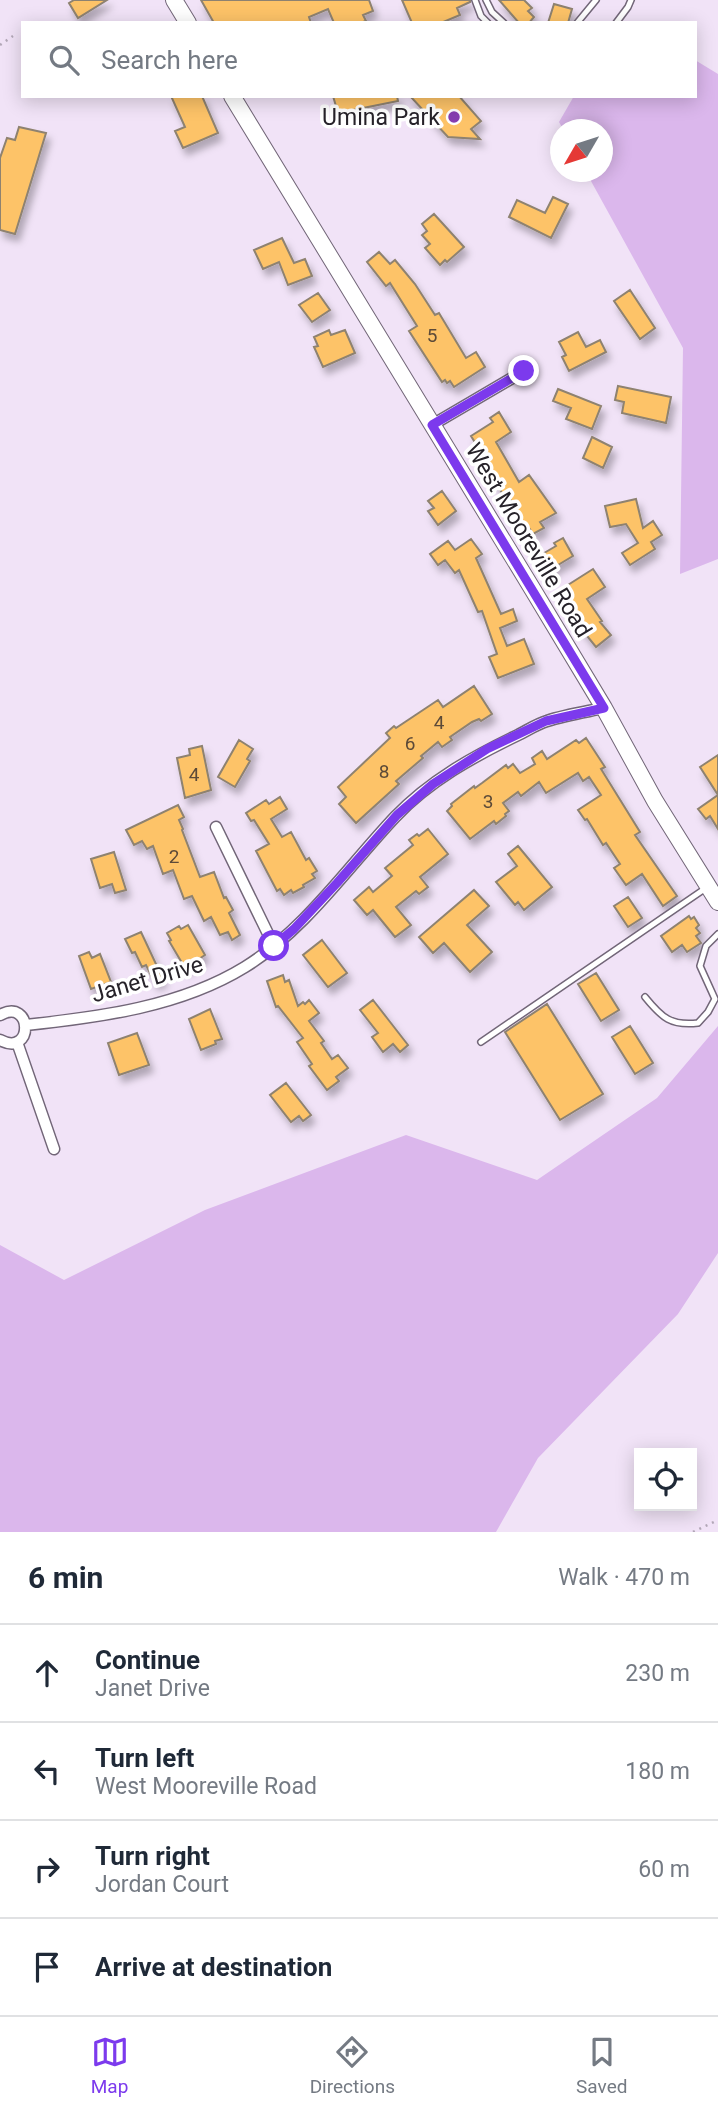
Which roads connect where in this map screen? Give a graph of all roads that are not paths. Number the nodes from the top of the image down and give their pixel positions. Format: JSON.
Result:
{"nodes":[{"id":1,"x":174,"y":0,"type":"edge"},
{"id":2,"x":475,"y":0,"type":"edge"},
{"id":3,"x":486,"y":0,"type":"edge"},
{"id":4,"x":596,"y":0,"type":"edge"},
{"id":5,"x":631,"y":0,"type":"edge"},
{"id":6,"x":187,"y":21,"type":"edge"},
{"id":7,"x":486,"y":21,"type":"edge"},
{"id":8,"x":502,"y":21,"type":"edge"},
{"id":9,"x":579,"y":21,"type":"edge"},
{"id":10,"x":618,"y":21,"type":"edge"},
{"id":11,"x":233,"y":98,"type":"edge"},
{"id":12,"x":524,"y":371,"type":"dead end"},
{"id":13,"x":432,"y":425,"type":"junction"},
{"id":14,"x":604,"y":708,"type":"junction"},
{"id":15,"x":216,"y":827,"type":"dead end"},
{"id":16,"x":709,"y":886,"type":"junction"},
{"id":17,"x":718,"y":902,"type":"edge"},
{"id":18,"x":718,"y":934,"type":"edge"},
{"id":19,"x":274,"y":946,"type":"junction"},
{"id":20,"x":645,"y":997,"type":"dead end"},
{"id":21,"x":0,"y":1000,"type":"edge"},
{"id":22,"x":3,"y":1014,"type":"edge"},
{"id":23,"x":26,"y":1025,"type":"junction"},
{"id":24,"x":0,"y":1040,"type":"edge"},
{"id":25,"x":17,"y":1042,"type":"junction"},
{"id":26,"x":481,"y":1042,"type":"dead end"},
{"id":27,"x":54,"y":1149,"type":"dead end"}],
"edges":[{"from":1,"to":6,"type":"main road"},
{"from":2,"to":7,"type":"lane"},
{"from":3,"to":8,"type":"lane"},
{"from":4,"to":9,"type":"lane"},
{"from":5,"to":10,"type":"lane"},
{"from":11,"to":13,"type":"main road","name":"West Mooreville Road"},
{"from":12,"to":13,"type":"street"},
{"from":13,"to":14,"type":"main road","name":"West Mooreville Road"},
{"from":14,"to":16,"type":"main road","name":"West Mooreville Road"},
{"from":14,"to":19,"type":"street","name":"Janet Drive"},
{"from":15,"to":19,"type":"street"},
{"from":16,"to":17,"type":"main road","name":"West Mooreville Road"},
{"from":16,"to":26,"type":"lane"},
{"from":18,"to":20,"type":"lane"},
{"from":19,"to":23,"type":"street","name":"Janet Drive"},
{"from":21,"to":22,"type":"street"},
{"from":22,"to":23,"type":"street"},
{"from":23,"to":25,"type":"street"},
{"from":24,"to":25,"type":"street"},
{"from":25,"to":27,"type":"street"}]}
